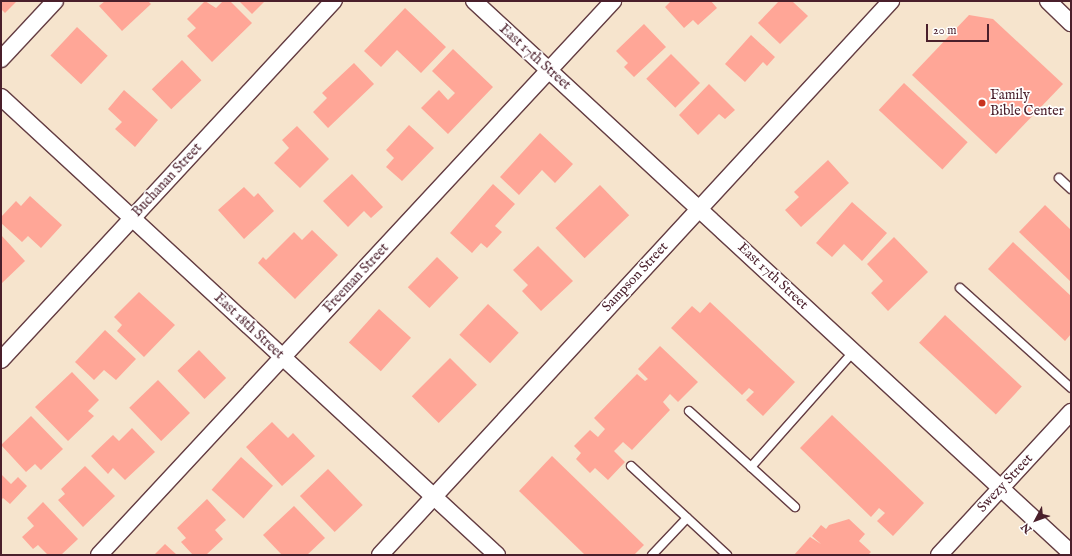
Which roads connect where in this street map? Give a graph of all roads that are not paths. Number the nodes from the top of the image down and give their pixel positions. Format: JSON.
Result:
{"nodes":[{"id":1,"x":55,"y":1,"type":"edge"},
{"id":2,"x":334,"y":1,"type":"edge"},
{"id":3,"x":474,"y":1,"type":"edge"},
{"id":4,"x":613,"y":1,"type":"edge"},
{"id":5,"x":891,"y":1,"type":"edge"},
{"id":6,"x":1048,"y":1,"type":"edge"},
{"id":7,"x":1071,"y":23,"type":"edge"},
{"id":8,"x":1,"y":59,"type":"edge"},
{"id":9,"x":550,"y":70,"type":"junction"},
{"id":10,"x":1,"y":97,"type":"edge"},
{"id":11,"x":1059,"y":178,"type":"dead end"},
{"id":12,"x":1071,"y":189,"type":"edge"},
{"id":13,"x":699,"y":207,"type":"junction"},
{"id":14,"x":132,"y":218,"type":"junction"},
{"id":15,"x":960,"y":288,"type":"dead end"},
{"id":16,"x":854,"y":352,"type":"junction"},
{"id":17,"x":283,"y":358,"type":"junction"},
{"id":18,"x":1,"y":360,"type":"edge"},
{"id":19,"x":1071,"y":388,"type":"edge"},
{"id":20,"x":689,"y":411,"type":"dead end"},
{"id":21,"x":1071,"y":412,"type":"edge"},
{"id":22,"x":631,"y":466,"type":"dead end"},
{"id":23,"x":751,"y":467,"type":"junction"},
{"id":24,"x":1001,"y":488,"type":"junction"},
{"id":25,"x":434,"y":496,"type":"junction"},
{"id":26,"x":795,"y":507,"type":"dead end"},
{"id":27,"x":687,"y":518,"type":"junction"},
{"id":28,"x":1071,"y":553,"type":"edge"},
{"id":29,"x":100,"y":555,"type":"edge"},
{"id":30,"x":380,"y":555,"type":"edge"},
{"id":31,"x":498,"y":555,"type":"edge"},
{"id":32,"x":652,"y":555,"type":"edge"},
{"id":33,"x":727,"y":555,"type":"edge"},
{"id":34,"x":939,"y":555,"type":"edge"}],
"edges":[{"from":1,"to":8,"type":"street"},
{"from":2,"to":14,"type":"street","name":"Buchanan Street"},
{"from":3,"to":9,"type":"street","name":"East 17th Street"},
{"from":4,"to":9,"type":"street","name":"Freeman Street"},
{"from":5,"to":13,"type":"street","name":"Sampson Street"},
{"from":6,"to":7,"type":"street"},
{"from":9,"to":13,"type":"street","name":"East 17th Street"},
{"from":9,"to":17,"type":"street","name":"Freeman Street"},
{"from":10,"to":14,"type":"street","name":"East 18th Street"},
{"from":11,"to":12,"type":"lane"},
{"from":13,"to":16,"type":"street","name":"East 17th Street"},
{"from":13,"to":25,"type":"street","name":"Sampson Street"},
{"from":14,"to":17,"type":"street","name":"East 18th Street"},
{"from":14,"to":18,"type":"street","name":"Buchanan Street"},
{"from":15,"to":19,"type":"lane"},
{"from":16,"to":23,"type":"lane"},
{"from":16,"to":24,"type":"street","name":"East 17th Street"},
{"from":17,"to":25,"type":"street","name":"East 18th Street"},
{"from":17,"to":29,"type":"street","name":"Freeman Street"},
{"from":20,"to":23,"type":"lane"},
{"from":21,"to":24,"type":"street","name":"Swezy Street"},
{"from":22,"to":27,"type":"lane"},
{"from":23,"to":26,"type":"lane"},
{"from":24,"to":28,"type":"street","name":"East 17th Street"},
{"from":24,"to":34,"type":"street","name":"Swezy Street"},
{"from":25,"to":30,"type":"street","name":"Sampson Street"},
{"from":25,"to":31,"type":"street","name":"East 18th Street"},
{"from":27,"to":32,"type":"lane"},
{"from":27,"to":33,"type":"lane"}]}
